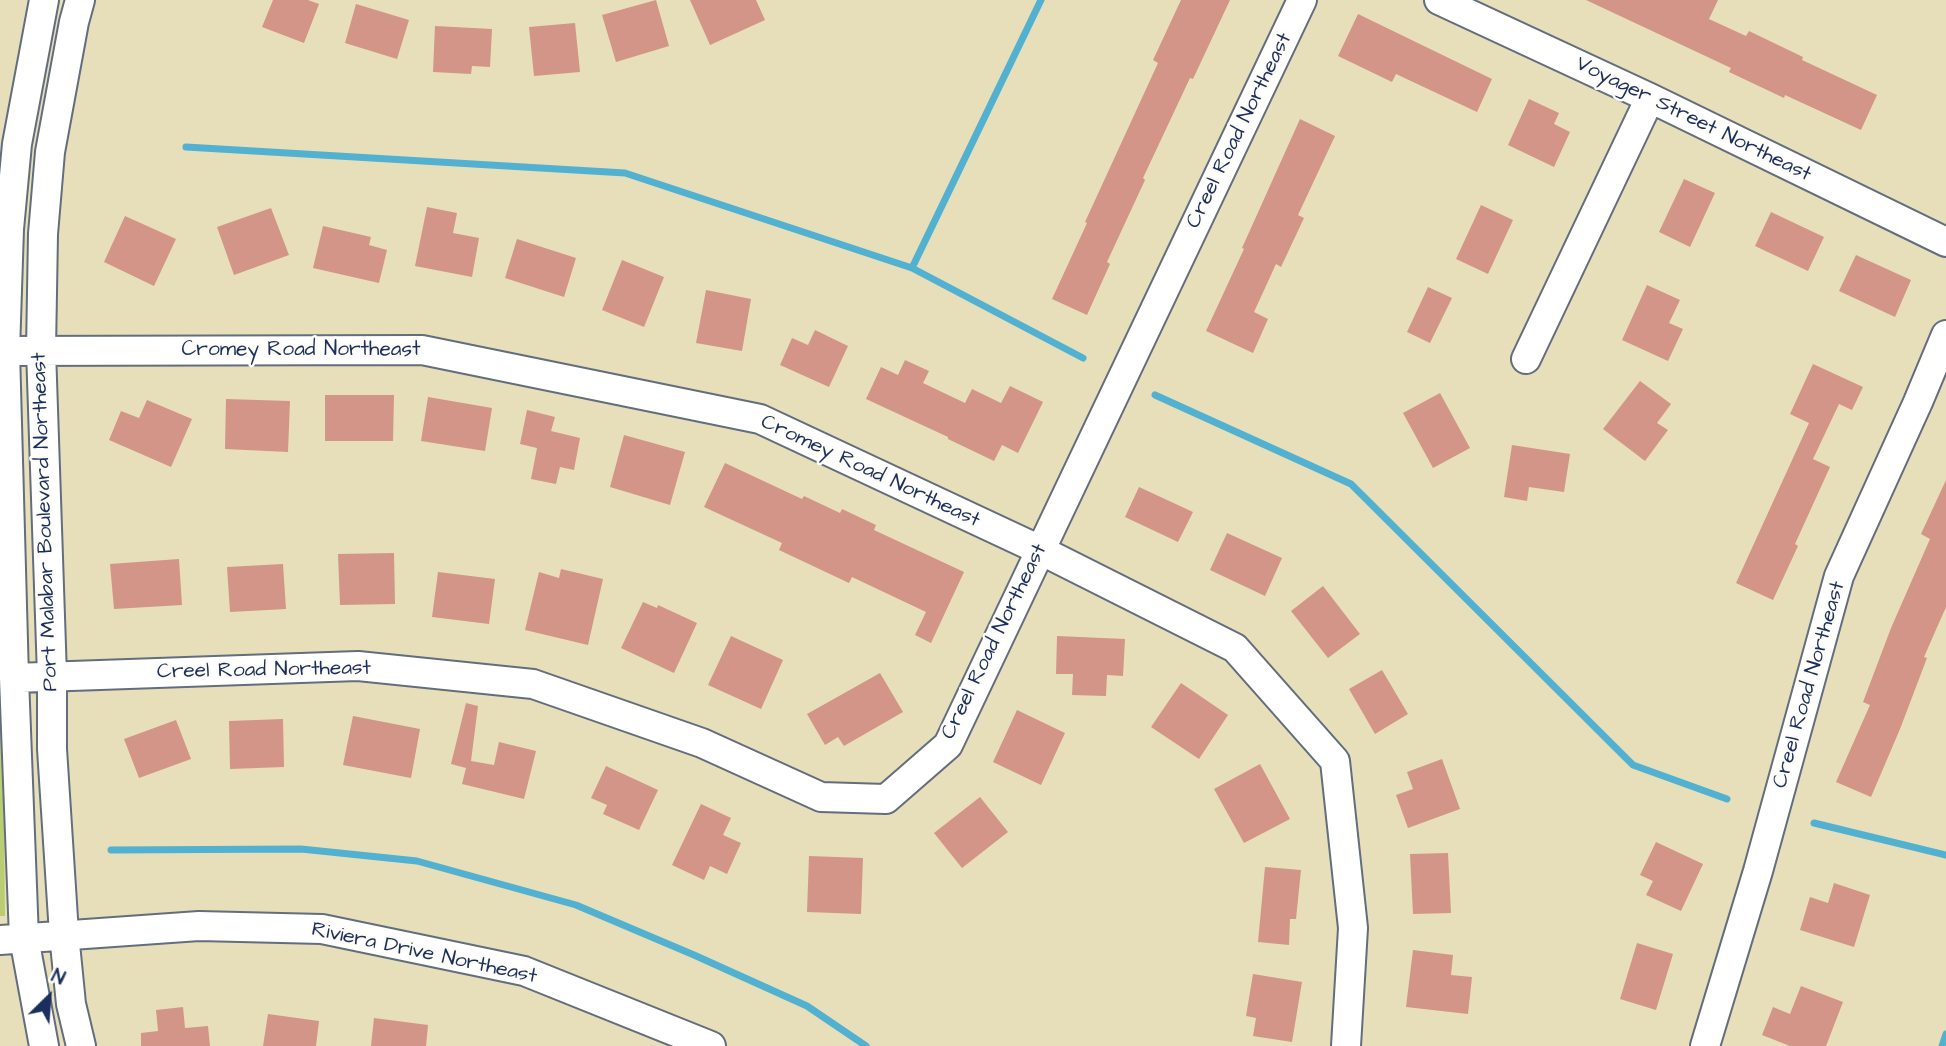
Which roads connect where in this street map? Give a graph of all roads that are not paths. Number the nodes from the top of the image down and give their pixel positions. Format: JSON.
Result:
{"nodes":[{"id":1,"x":44,"y":0,"type":"edge"},
{"id":2,"x":80,"y":0,"type":"edge"},
{"id":3,"x":1302,"y":0,"type":"edge"},
{"id":4,"x":1439,"y":0,"type":"edge"},
{"id":5,"x":1650,"y":98,"type":"junction"},
{"id":6,"x":1946,"y":242,"type":"edge"},
{"id":7,"x":1946,"y":335,"type":"edge"},
{"id":8,"x":41,"y":350,"type":"junction"},
{"id":9,"x":5,"y":351,"type":"junction"},
{"id":10,"x":1526,"y":359,"type":"dead end"},
{"id":11,"x":1040,"y":550,"type":"junction"},
{"id":12,"x":52,"y":676,"type":"junction"},
{"id":13,"x":14,"y":678,"type":"junction"},
{"id":14,"x":64,"y":934,"type":"junction"},
{"id":15,"x":12,"y":939,"type":"edge"},
{"id":16,"x":44,"y":1046,"type":"edge"},
{"id":17,"x":81,"y":1046,"type":"edge"},
{"id":18,"x":711,"y":1046,"type":"edge"},
{"id":19,"x":1346,"y":1046,"type":"edge"},
{"id":20,"x":1705,"y":1046,"type":"edge"}],
"edges":[{"from":1,"to":9,"type":"street","name":"Port Malabar Boulevard Northeast"},
{"from":2,"to":8,"type":"street","name":"Port Malabar Boulevard Northeast"},
{"from":3,"to":11,"type":"street","name":"Creel Road Northeast"},
{"from":4,"to":5,"type":"street","name":"Voyager Street Northeast"},
{"from":5,"to":6,"type":"street","name":"Voyager Street Northeast"},
{"from":5,"to":10,"type":"street"},
{"from":7,"to":20,"type":"street","name":"Creel Road Northeast"},
{"from":8,"to":9,"type":"street","name":"Cromey Road Northeast"},
{"from":8,"to":11,"type":"street","name":"Cromey Road Northeast"},
{"from":8,"to":12,"type":"street","name":"Port Malabar Boulevard Northeast"},
{"from":9,"to":13,"type":"street","name":"Port Malabar Boulevard Northeast"},
{"from":11,"to":12,"type":"street","name":"Creel Road Northeast"},
{"from":11,"to":19,"type":"street","name":"Cromey Road Northeast"},
{"from":12,"to":13,"type":"street","name":"Creel Road Northeast"},
{"from":12,"to":14,"type":"street","name":"Port Malabar Boulevard Northeast"},
{"from":13,"to":15,"type":"street","name":"Port Malabar Boulevard Northeast"},
{"from":14,"to":15,"type":"street","name":"Riviera Drive Northeast"},
{"from":14,"to":17,"type":"street","name":"Port Malabar Boulevard Northeast"},
{"from":14,"to":18,"type":"street","name":"Riviera Drive Northeast"},
{"from":15,"to":16,"type":"street","name":"Port Malabar Boulevard Northeast"}]}
